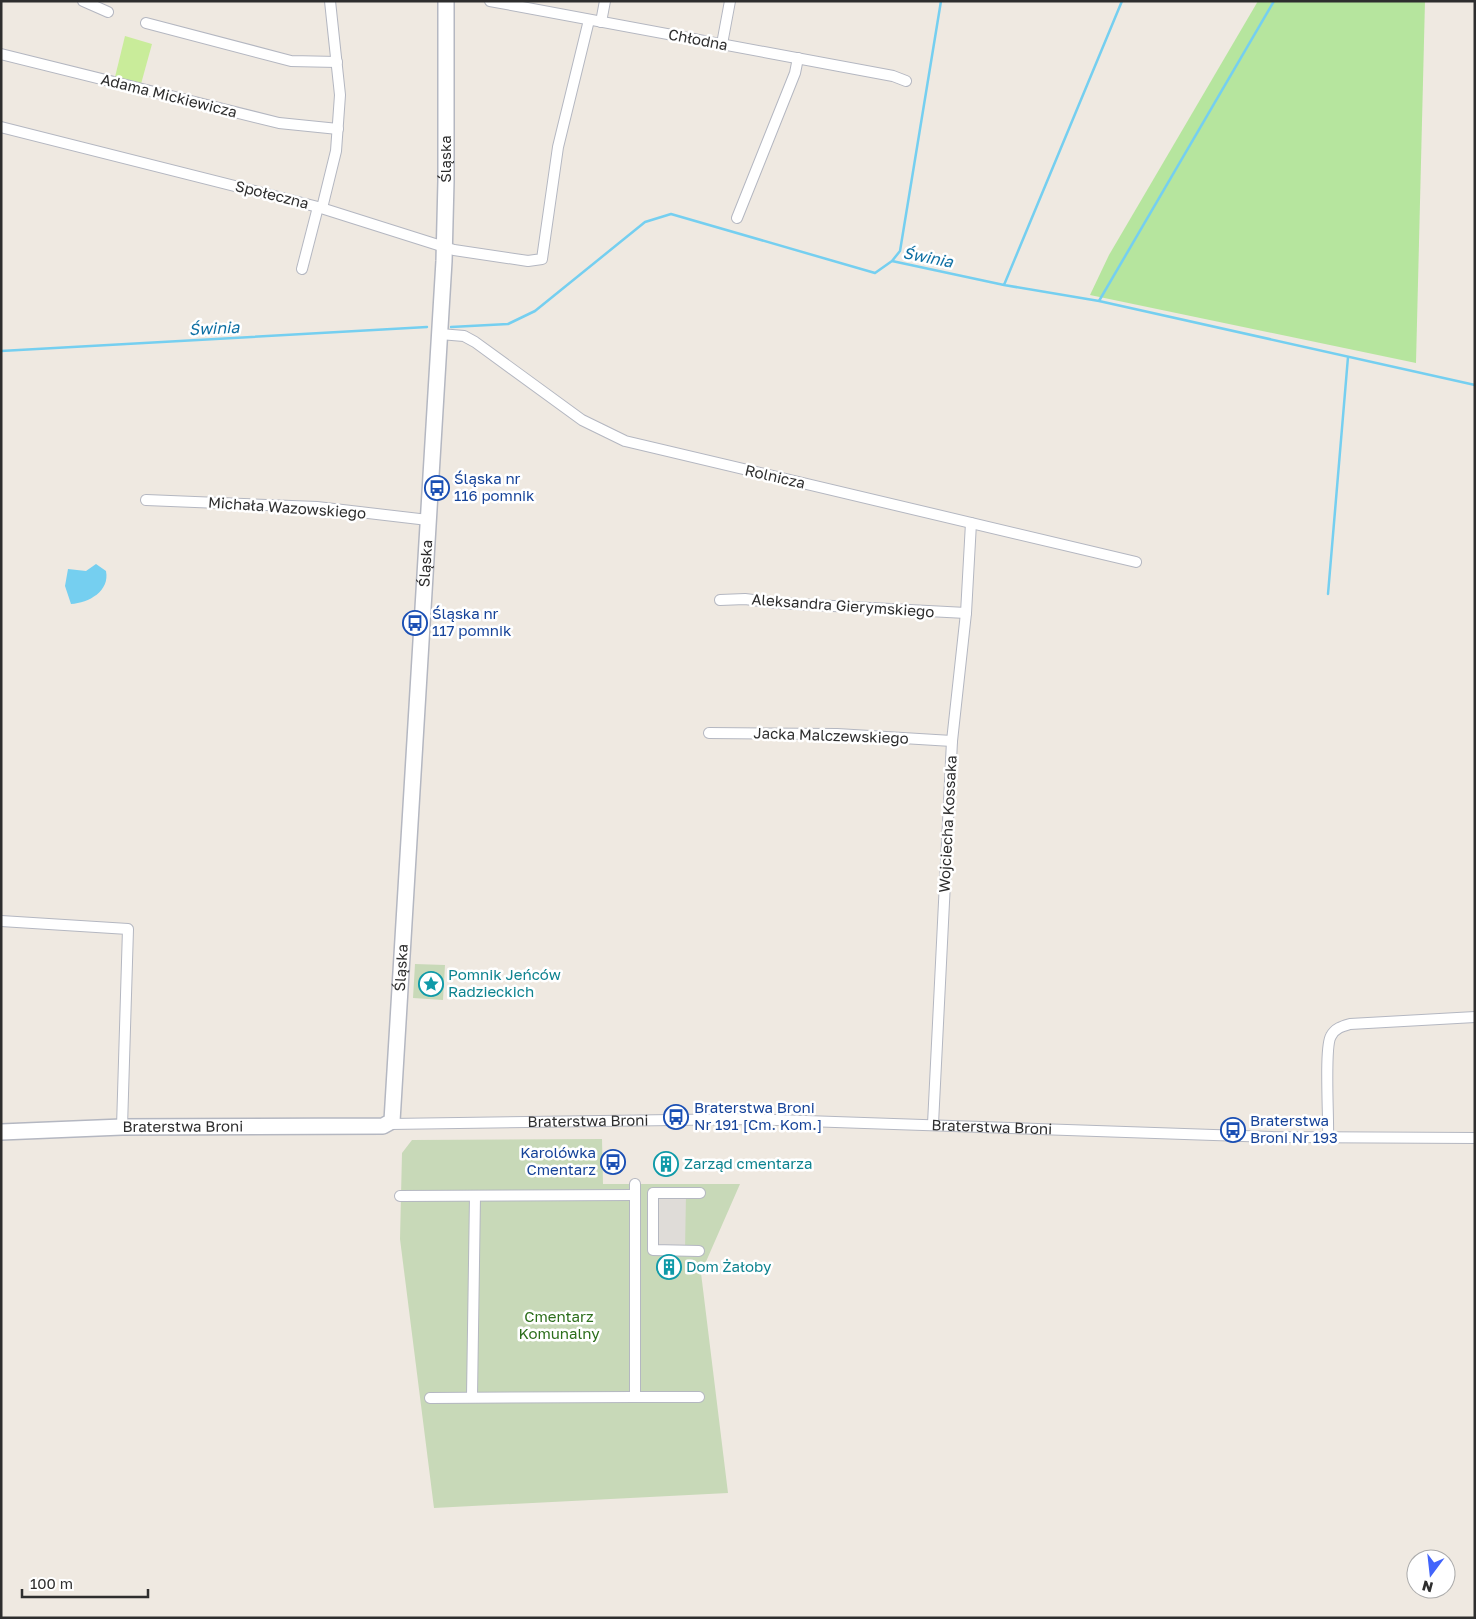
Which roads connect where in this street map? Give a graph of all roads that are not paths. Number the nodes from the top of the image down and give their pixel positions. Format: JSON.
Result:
{"nodes":[{"id":1,"x":83,"y":1,"type":"edge"},
{"id":2,"x":330,"y":1,"type":"edge"},
{"id":3,"x":446,"y":1,"type":"edge"},
{"id":4,"x":490,"y":1,"type":"edge"},
{"id":5,"x":605,"y":1,"type":"edge"},
{"id":6,"x":730,"y":1,"type":"edge"},
{"id":7,"x":108,"y":12,"type":"dead end"},
{"id":8,"x":589,"y":20,"type":"junction"},
{"id":9,"x":601,"y":22,"type":"junction"},
{"id":10,"x":146,"y":24,"type":"dead end"},
{"id":11,"x":722,"y":44,"type":"junction"},
{"id":12,"x":1,"y":54,"type":"edge"},
{"id":13,"x":798,"y":58,"type":"junction"},
{"id":14,"x":337,"y":62,"type":"junction"},
{"id":15,"x":906,"y":80,"type":"dead end"},
{"id":16,"x":1,"y":127,"type":"edge"},
{"id":17,"x":338,"y":129,"type":"junction"},
{"id":18,"x":320,"y":207,"type":"junction"},
{"id":19,"x":737,"y":218,"type":"dead end"},
{"id":20,"x":444,"y":247,"type":"junction"},
{"id":21,"x":302,"y":269,"type":"dead end"},
{"id":22,"x":440,"y":334,"type":"junction"},
{"id":23,"x":146,"y":500,"type":"dead end"},
{"id":24,"x":428,"y":520,"type":"junction"},
{"id":25,"x":971,"y":524,"type":"junction"},
{"id":26,"x":1136,"y":562,"type":"dead end"},
{"id":27,"x":720,"y":600,"type":"dead end"},
{"id":28,"x":966,"y":614,"type":"junction"},
{"id":29,"x":709,"y":733,"type":"dead end"},
{"id":30,"x":952,"y":741,"type":"junction"},
{"id":31,"x":1,"y":921,"type":"edge"},
{"id":32,"x":1475,"y":1017,"type":"edge"},
{"id":33,"x":390,"y":1124,"type":"junction"},
{"id":34,"x":933,"y":1124,"type":"junction"},
{"id":35,"x":122,"y":1127,"type":"junction"},
{"id":36,"x":1,"y":1132,"type":"edge"},
{"id":37,"x":1328,"y":1138,"type":"junction"},
{"id":38,"x":1475,"y":1138,"type":"edge"},
{"id":39,"x":635,"y":1191,"type":"junction"},
{"id":40,"x":653,"y":1193,"type":"junction"},
{"id":41,"x":700,"y":1193,"type":"dead end"},
{"id":42,"x":400,"y":1196,"type":"dead end"},
{"id":43,"x":475,"y":1196,"type":"junction"},
{"id":44,"x":635,"y":1250,"type":"junction"},
{"id":45,"x":653,"y":1250,"type":"junction"},
{"id":46,"x":699,"y":1251,"type":"dead end"},
{"id":47,"x":635,"y":1396,"type":"junction"},
{"id":48,"x":699,"y":1396,"type":"dead end"},
{"id":49,"x":472,"y":1397,"type":"junction"},
{"id":50,"x":430,"y":1398,"type":"dead end"}],
"edges":[{"from":1,"to":7,"type":"street"},
{"from":2,"to":14,"type":"street"},
{"from":3,"to":20,"type":"street","name":"Śląska"},
{"from":4,"to":8,"type":"street","name":"Chłodna"},
{"from":5,"to":9,"type":"street"},
{"from":6,"to":11,"type":"street"},
{"from":8,"to":9,"type":"street","name":"Chłodna"},
{"from":8,"to":20,"type":"street","name":"Społeczna"},
{"from":9,"to":11,"type":"street","name":"Chłodna"},
{"from":10,"to":14,"type":"street"},
{"from":11,"to":13,"type":"street","name":"Chłodna"},
{"from":12,"to":17,"type":"street","name":"Adama Mickiewicza"},
{"from":13,"to":15,"type":"street","name":"Chłodna"},
{"from":13,"to":19,"type":"street"},
{"from":14,"to":17,"type":"street"},
{"from":16,"to":18,"type":"street","name":"Społeczna"},
{"from":17,"to":18,"type":"street"},
{"from":18,"to":20,"type":"street","name":"Społeczna"},
{"from":18,"to":21,"type":"street"},
{"from":20,"to":22,"type":"street","name":"Śląska"},
{"from":22,"to":24,"type":"street","name":"Śląska"},
{"from":22,"to":25,"type":"street","name":"Rolnicza"},
{"from":23,"to":24,"type":"street","name":"Michała Wazowskiego"},
{"from":24,"to":33,"type":"street","name":"Śląska"},
{"from":25,"to":26,"type":"street","name":"Rolnicza"},
{"from":25,"to":28,"type":"street","name":"Wojciecha Kossaka"},
{"from":27,"to":28,"type":"street","name":"Aleksandra Gierymskiego"},
{"from":28,"to":30,"type":"street","name":"Wojciecha Kossaka"},
{"from":29,"to":30,"type":"street","name":"Jacka Malczewskiego"},
{"from":30,"to":34,"type":"street","name":"Wojciecha Kossaka"},
{"from":31,"to":35,"type":"street"},
{"from":32,"to":37,"type":"street"},
{"from":33,"to":34,"type":"street","name":"Braterstwa Broni"},
{"from":33,"to":35,"type":"street","name":"Braterstwa Broni"},
{"from":34,"to":37,"type":"street","name":"Braterstwa Broni"},
{"from":35,"to":36,"type":"street","name":"Braterstwa Broni"},
{"from":37,"to":38,"type":"street","name":"Braterstwa Broni"},
{"from":39,"to":40,"type":"street"},
{"from":39,"to":43,"type":"street"},
{"from":39,"to":44,"type":"street"},
{"from":40,"to":41,"type":"street"},
{"from":40,"to":45,"type":"street"},
{"from":42,"to":43,"type":"street"},
{"from":43,"to":49,"type":"street"},
{"from":44,"to":45,"type":"street"},
{"from":44,"to":47,"type":"street"},
{"from":45,"to":46,"type":"street"},
{"from":47,"to":48,"type":"street"},
{"from":47,"to":49,"type":"street"},
{"from":49,"to":50,"type":"street"}]}
